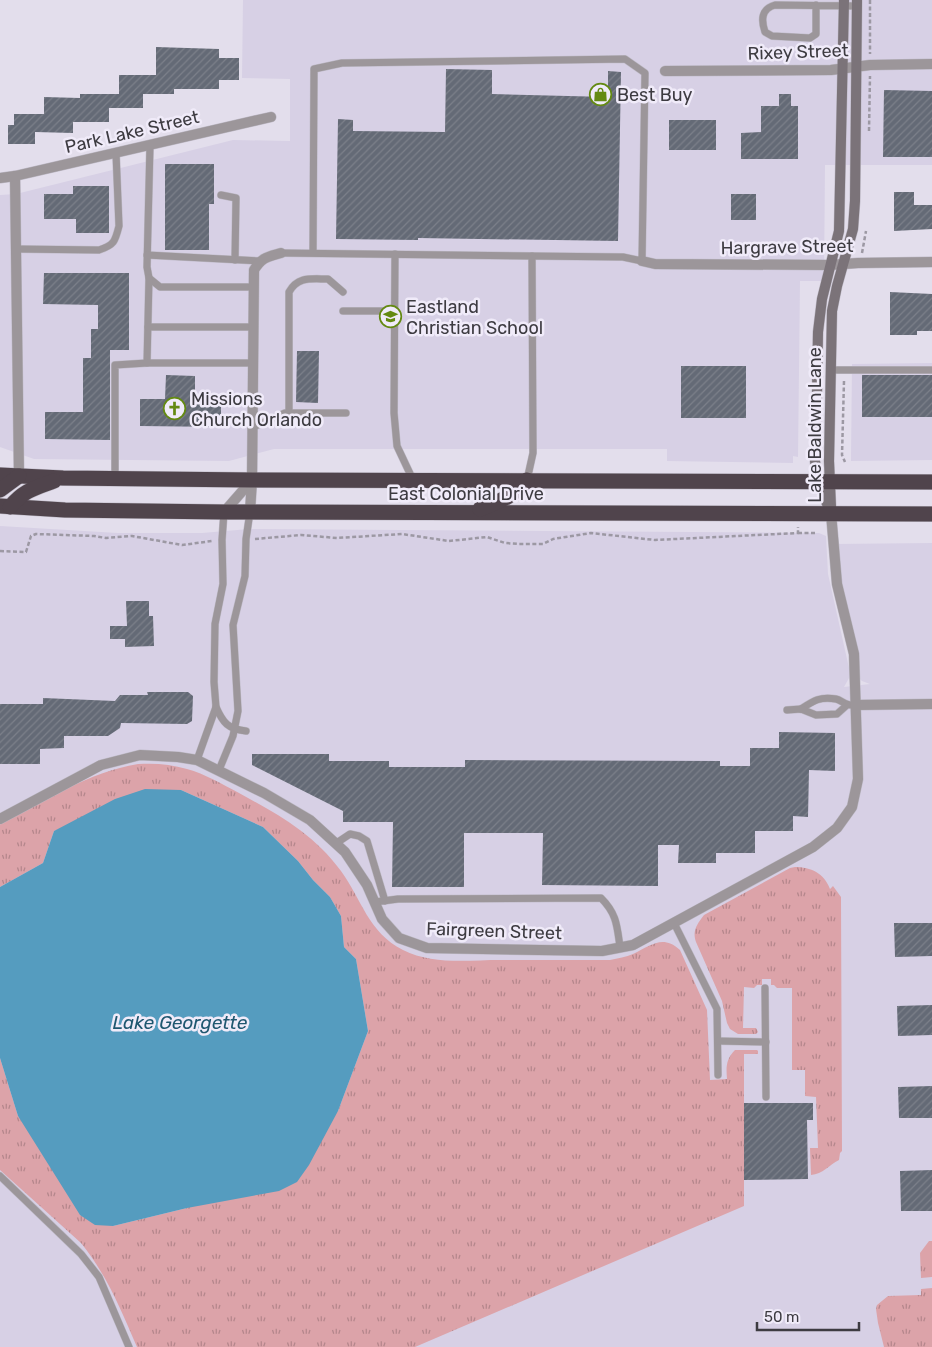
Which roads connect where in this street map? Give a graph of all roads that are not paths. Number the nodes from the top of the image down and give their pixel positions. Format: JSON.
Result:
{"nodes":[{"id":1,"x":844,"y":3,"type":"edge"},
{"id":2,"x":857,"y":3,"type":"edge"},
{"id":3,"x":816,"y":5,"type":"junction"},
{"id":4,"x":932,"y":64,"type":"edge"},
{"id":5,"x":857,"y":67,"type":"junction"},
{"id":6,"x":843,"y":69,"type":"junction"},
{"id":7,"x":665,"y":71,"type":"dead end"},
{"id":8,"x":271,"y":117,"type":"dead end"},
{"id":9,"x":150,"y":145,"type":"junction"},
{"id":10,"x":116,"y":153,"type":"junction"},
{"id":11,"x":16,"y":176,"type":"junction"},
{"id":12,"x":0,"y":178,"type":"edge"},
{"id":13,"x":221,"y":195,"type":"dead end"},
{"id":14,"x":16,"y":249,"type":"junction"},
{"id":15,"x":281,"y":253,"type":"joint"},
{"id":16,"x":313,"y":254,"type":"junction"},
{"id":17,"x":395,"y":254,"type":"junction"},
{"id":18,"x":147,"y":255,"type":"junction"},
{"id":19,"x":532,"y":256,"type":"junction"},
{"id":20,"x":235,"y":260,"type":"junction"},
{"id":21,"x":259,"y":261,"type":"junction"},
{"id":22,"x":642,"y":261,"type":"junction"},
{"id":23,"x":932,"y":262,"type":"edge"},
{"id":24,"x":843,"y":264,"type":"junction"},
{"id":25,"x":829,"y":265,"type":"junction"},
{"id":26,"x":149,"y":278,"type":"junction"},
{"id":27,"x":253,"y":287,"type":"junction"},
{"id":28,"x":343,"y":292,"type":"dead end"},
{"id":29,"x":343,"y":311,"type":"dead end"},
{"id":30,"x":395,"y":311,"type":"junction"},
{"id":31,"x":148,"y":327,"type":"junction"},
{"id":32,"x":253,"y":327,"type":"junction"},
{"id":33,"x":147,"y":363,"type":"junction"},
{"id":34,"x":253,"y":363,"type":"junction"},
{"id":35,"x":830,"y":370,"type":"junction"},
{"id":36,"x":932,"y":370,"type":"edge"},
{"id":37,"x":289,"y":413,"type":"junction"},
{"id":38,"x":346,"y":413,"type":"dead end"},
{"id":39,"x":253,"y":427,"type":"junction"},
{"id":40,"x":0,"y":475,"type":"edge"},
{"id":41,"x":19,"y":476,"type":"junction"},
{"id":42,"x":63,"y":478,"type":"junction"},
{"id":43,"x":116,"y":478,"type":"junction"},
{"id":44,"x":252,"y":480,"type":"junction"},
{"id":45,"x":413,"y":480,"type":"junction"},
{"id":46,"x":527,"y":480,"type":"junction"},
{"id":47,"x":823,"y":481,"type":"junction"},
{"id":48,"x":932,"y":482,"type":"edge"},
{"id":49,"x":0,"y":490,"type":"edge"},
{"id":50,"x":5,"y":507,"type":"edge"},
{"id":51,"x":224,"y":512,"type":"junction"},
{"id":52,"x":250,"y":512,"type":"junction"},
{"id":53,"x":471,"y":512,"type":"junction"},
{"id":54,"x":831,"y":513,"type":"junction"},
{"id":55,"x":932,"y":514,"type":"edge"},
{"id":56,"x":932,"y":704,"type":"edge"},
{"id":57,"x":852,"y":705,"type":"junction"},
{"id":58,"x":216,"y":707,"type":"junction"},
{"id":59,"x":801,"y":709,"type":"junction"},
{"id":60,"x":787,"y":710,"type":"dead end"},
{"id":61,"x":234,"y":730,"type":"junction"},
{"id":62,"x":246,"y":731,"type":"dead end"},
{"id":63,"x":197,"y":760,"type":"junction"},
{"id":64,"x":219,"y":770,"type":"junction"},
{"id":65,"x":0,"y":819,"type":"edge"},
{"id":66,"x":335,"y":844,"type":"junction"},
{"id":67,"x":380,"y":902,"type":"junction"},
{"id":68,"x":674,"y":923,"type":"junction"},
{"id":69,"x":620,"y":947,"type":"junction"},
{"id":70,"x":765,"y":988,"type":"dead end"},
{"id":71,"x":718,"y":1041,"type":"junction"},
{"id":72,"x":766,"y":1042,"type":"junction"},
{"id":73,"x":718,"y":1074,"type":"dead end"},
{"id":74,"x":766,"y":1097,"type":"dead end"},
{"id":75,"x":0,"y":1176,"type":"edge"},
{"id":76,"x":129,"y":1347,"type":"edge"}],
"edges":[{"from":1,"to":2,"type":"lane"},
{"from":1,"to":3,"type":"lane"},
{"from":1,"to":6,"type":"street","name":"Lake Baldwin Lane"},
{"from":2,"to":5,"type":"street","name":"Lake Baldwin Lane"},
{"from":3,"to":3,"type":"lane"},
{"from":4,"to":5,"type":"street","name":"Rixey Street"},
{"from":5,"to":6,"type":"street","name":"Rixey Street"},
{"from":5,"to":24,"type":"street","name":"Lake Baldwin Lane"},
{"from":6,"to":7,"type":"street","name":"Rixey Street"},
{"from":6,"to":25,"type":"street","name":"Lake Baldwin Lane"},
{"from":8,"to":9,"type":"street","name":"Park Lake Street"},
{"from":9,"to":10,"type":"street","name":"Park Lake Street"},
{"from":9,"to":18,"type":"lane"},
{"from":10,"to":11,"type":"street","name":"Park Lake Street"},
{"from":10,"to":14,"type":"lane"},
{"from":11,"to":12,"type":"street","name":"Park Lake Street"},
{"from":11,"to":14,"type":"street"},
{"from":13,"to":20,"type":"lane"},
{"from":14,"to":41,"type":"street"},
{"from":15,"to":16,"type":"lane"},
{"from":15,"to":21,"type":"street"},
{"from":16,"to":17,"type":"lane"},
{"from":16,"to":22,"type":"lane"},
{"from":17,"to":19,"type":"lane"},
{"from":17,"to":30,"type":"lane"},
{"from":18,"to":20,"type":"lane"},
{"from":18,"to":26,"type":"lane"},
{"from":19,"to":22,"type":"lane"},
{"from":19,"to":46,"type":"lane"},
{"from":20,"to":21,"type":"lane"},
{"from":21,"to":27,"type":"street"},
{"from":22,"to":25,"type":"street","name":"Hargrave Street"},
{"from":23,"to":24,"type":"street","name":"Hargrave Street"},
{"from":24,"to":25,"type":"street","name":"Hargrave Street"},
{"from":24,"to":35,"type":"street","name":"Lake Baldwin Lane"},
{"from":25,"to":47,"type":"street","name":"Lake Baldwin Lane"},
{"from":26,"to":27,"type":"lane"},
{"from":26,"to":31,"type":"lane"},
{"from":27,"to":32,"type":"street"},
{"from":28,"to":37,"type":"lane"},
{"from":29,"to":30,"type":"lane"},
{"from":30,"to":45,"type":"lane"},
{"from":31,"to":32,"type":"lane"},
{"from":31,"to":33,"type":"lane"},
{"from":32,"to":34,"type":"street"},
{"from":33,"to":34,"type":"lane"},
{"from":33,"to":43,"type":"lane"},
{"from":34,"to":39,"type":"street"},
{"from":35,"to":36,"type":"lane"},
{"from":35,"to":47,"type":"street","name":"Lake Baldwin Lane"},
{"from":37,"to":38,"type":"lane"},
{"from":37,"to":39,"type":"lane"},
{"from":39,"to":44,"type":"street"},
{"from":40,"to":41,"type":"highway","name":"East Colonial Drive"},
{"from":41,"to":42,"type":"highway","name":"East Colonial Drive"},
{"from":41,"to":49,"type":"highway"},
{"from":42,"to":43,"type":"highway","name":"East Colonial Drive"},
{"from":42,"to":50,"type":"highway"},
{"from":43,"to":44,"type":"highway","name":"East Colonial Drive"},
{"from":44,"to":45,"type":"highway","name":"East Colonial Drive"},
{"from":44,"to":51,"type":"street"},
{"from":44,"to":52,"type":"street"},
{"from":45,"to":46,"type":"highway","name":"East Colonial Drive"},
{"from":46,"to":47,"type":"highway","name":"East Colonial Drive"},
{"from":46,"to":53,"type":"highway"},
{"from":47,"to":48,"type":"highway","name":"East Colonial Drive"},
{"from":47,"to":54,"type":"street","name":"Lake Baldwin Lane"},
{"from":50,"to":51,"type":"highway","name":"East Colonial Drive"},
{"from":51,"to":52,"type":"highway","name":"East Colonial Drive"},
{"from":51,"to":58,"type":"lane"},
{"from":52,"to":53,"type":"highway","name":"East Colonial Drive"},
{"from":52,"to":61,"type":"lane"},
{"from":53,"to":54,"type":"highway","name":"East Colonial Drive"},
{"from":54,"to":55,"type":"highway","name":"East Colonial Drive"},
{"from":54,"to":57,"type":"street","name":"Fairgreen Street"},
{"from":56,"to":57,"type":"street"},
{"from":57,"to":59,"type":"lane"},
{"from":57,"to":59,"type":"lane"},
{"from":57,"to":68,"type":"street","name":"Fairgreen Street"},
{"from":58,"to":61,"type":"lane"},
{"from":58,"to":63,"type":"lane"},
{"from":59,"to":60,"type":"lane"},
{"from":61,"to":62,"type":"lane"},
{"from":61,"to":64,"type":"lane"},
{"from":63,"to":64,"type":"street","name":"Fairgreen Street"},
{"from":63,"to":65,"type":"street","name":"Fairgreen Street"},
{"from":64,"to":66,"type":"street","name":"Fairgreen Street"},
{"from":66,"to":67,"type":"street","name":"Fairgreen Street"},
{"from":66,"to":67,"type":"lane"},
{"from":67,"to":69,"type":"street","name":"Fairgreen Street"},
{"from":67,"to":69,"type":"lane"},
{"from":68,"to":69,"type":"street","name":"Fairgreen Street"},
{"from":68,"to":71,"type":"lane"},
{"from":70,"to":72,"type":"lane"},
{"from":71,"to":72,"type":"lane"},
{"from":71,"to":73,"type":"lane"},
{"from":72,"to":74,"type":"lane"},
{"from":75,"to":76,"type":"lane"}]}
